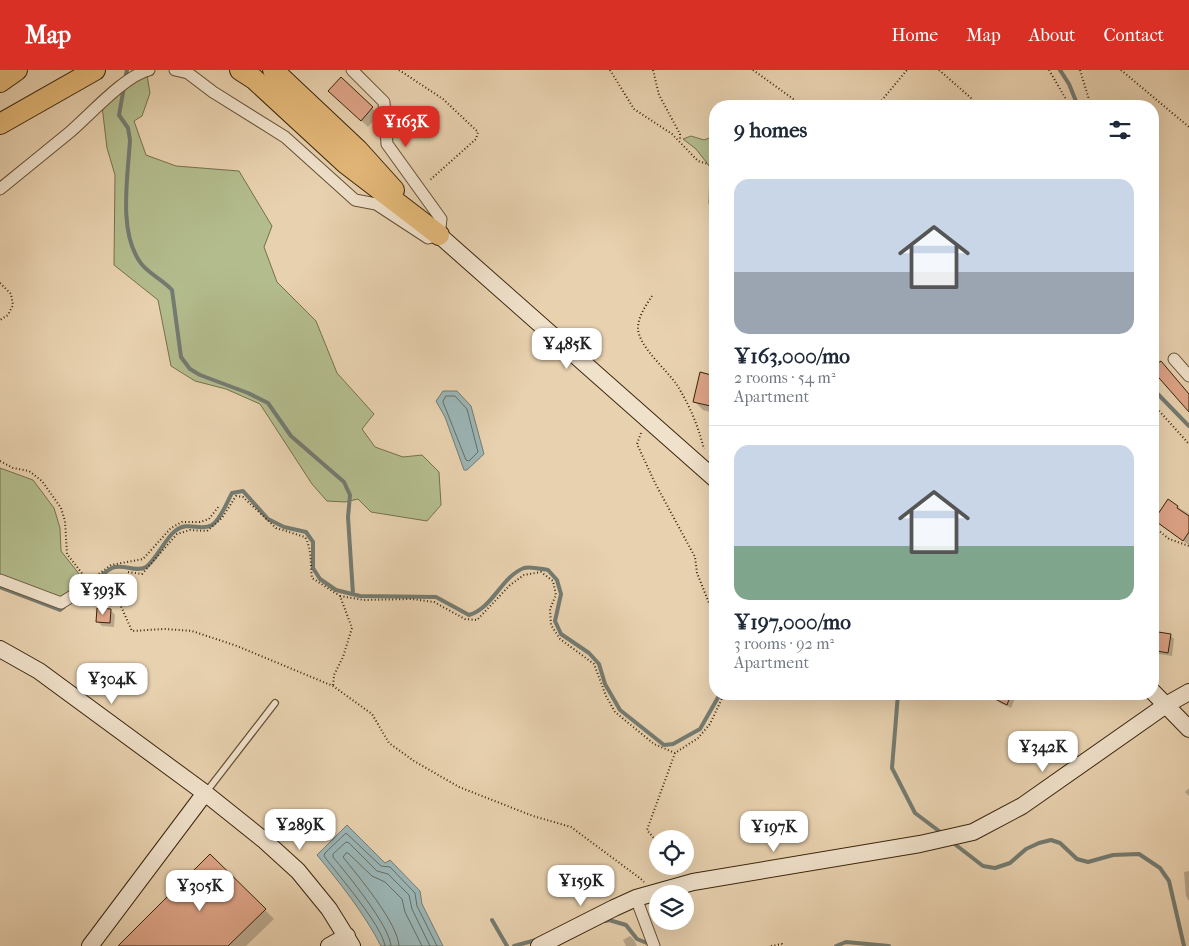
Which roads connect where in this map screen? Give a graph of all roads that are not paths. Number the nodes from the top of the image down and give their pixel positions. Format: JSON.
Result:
{"nodes":[{"id":1,"x":17,"y":70,"type":"edge"},
{"id":2,"x":95,"y":70,"type":"edge"},
{"id":3,"x":149,"y":70,"type":"edge"},
{"id":4,"x":175,"y":70,"type":"edge"},
{"id":5,"x":273,"y":70,"type":"edge"},
{"id":6,"x":352,"y":70,"type":"edge"},
{"id":7,"x":247,"y":73,"type":"edge"},
{"id":8,"x":0,"y":82,"type":"edge"},
{"id":9,"x":0,"y":124,"type":"edge"},
{"id":10,"x":0,"y":189,"type":"edge"},
{"id":11,"x":433,"y":231,"type":"junction"},
{"id":12,"x":1174,"y":359,"type":"dead end"},
{"id":13,"x":1189,"y":376,"type":"edge"},
{"id":14,"x":709,"y":474,"type":"edge"},
{"id":15,"x":0,"y":580,"type":"edge"},
{"id":16,"x":90,"y":583,"type":"road end"},
{"id":17,"x":0,"y":649,"type":"edge"},
{"id":18,"x":1189,"y":692,"type":"edge"},
{"id":19,"x":1159,"y":698,"type":"edge"},
{"id":20,"x":274,"y":703,"type":"dead end"},
{"id":21,"x":1166,"y":705,"type":"junction"},
{"id":22,"x":1189,"y":729,"type":"edge"},
{"id":23,"x":206,"y":793,"type":"junction"},
{"id":24,"x":644,"y":896,"type":"junction"},
{"id":25,"x":349,"y":941,"type":"edge"},
{"id":26,"x":90,"y":946,"type":"edge"},
{"id":27,"x":329,"y":946,"type":"edge"},
{"id":28,"x":539,"y":946,"type":"edge"},
{"id":29,"x":654,"y":946,"type":"edge"}],
"edges":[{"from":1,"to":8,"type":"highway"},
{"from":2,"to":9,"type":"highway"},
{"from":3,"to":10,"type":"street"},
{"from":4,"to":11,"type":"street"},
{"from":5,"to":11,"type":"highway"},
{"from":6,"to":11,"type":"street"},
{"from":7,"to":11,"type":"highway"},
{"from":11,"to":14,"type":"street"},
{"from":12,"to":13,"type":"street"},
{"from":15,"to":16,"type":"street"},
{"from":17,"to":23,"type":"street"},
{"from":18,"to":21,"type":"street"},
{"from":19,"to":21,"type":"street"},
{"from":20,"to":23,"type":"lane"},
{"from":21,"to":22,"type":"street"},
{"from":21,"to":24,"type":"street"},
{"from":23,"to":25,"type":"street"},
{"from":23,"to":26,"type":"street"},
{"from":24,"to":28,"type":"street"},
{"from":24,"to":29,"type":"street"},
{"from":25,"to":27,"type":"street"}]}
